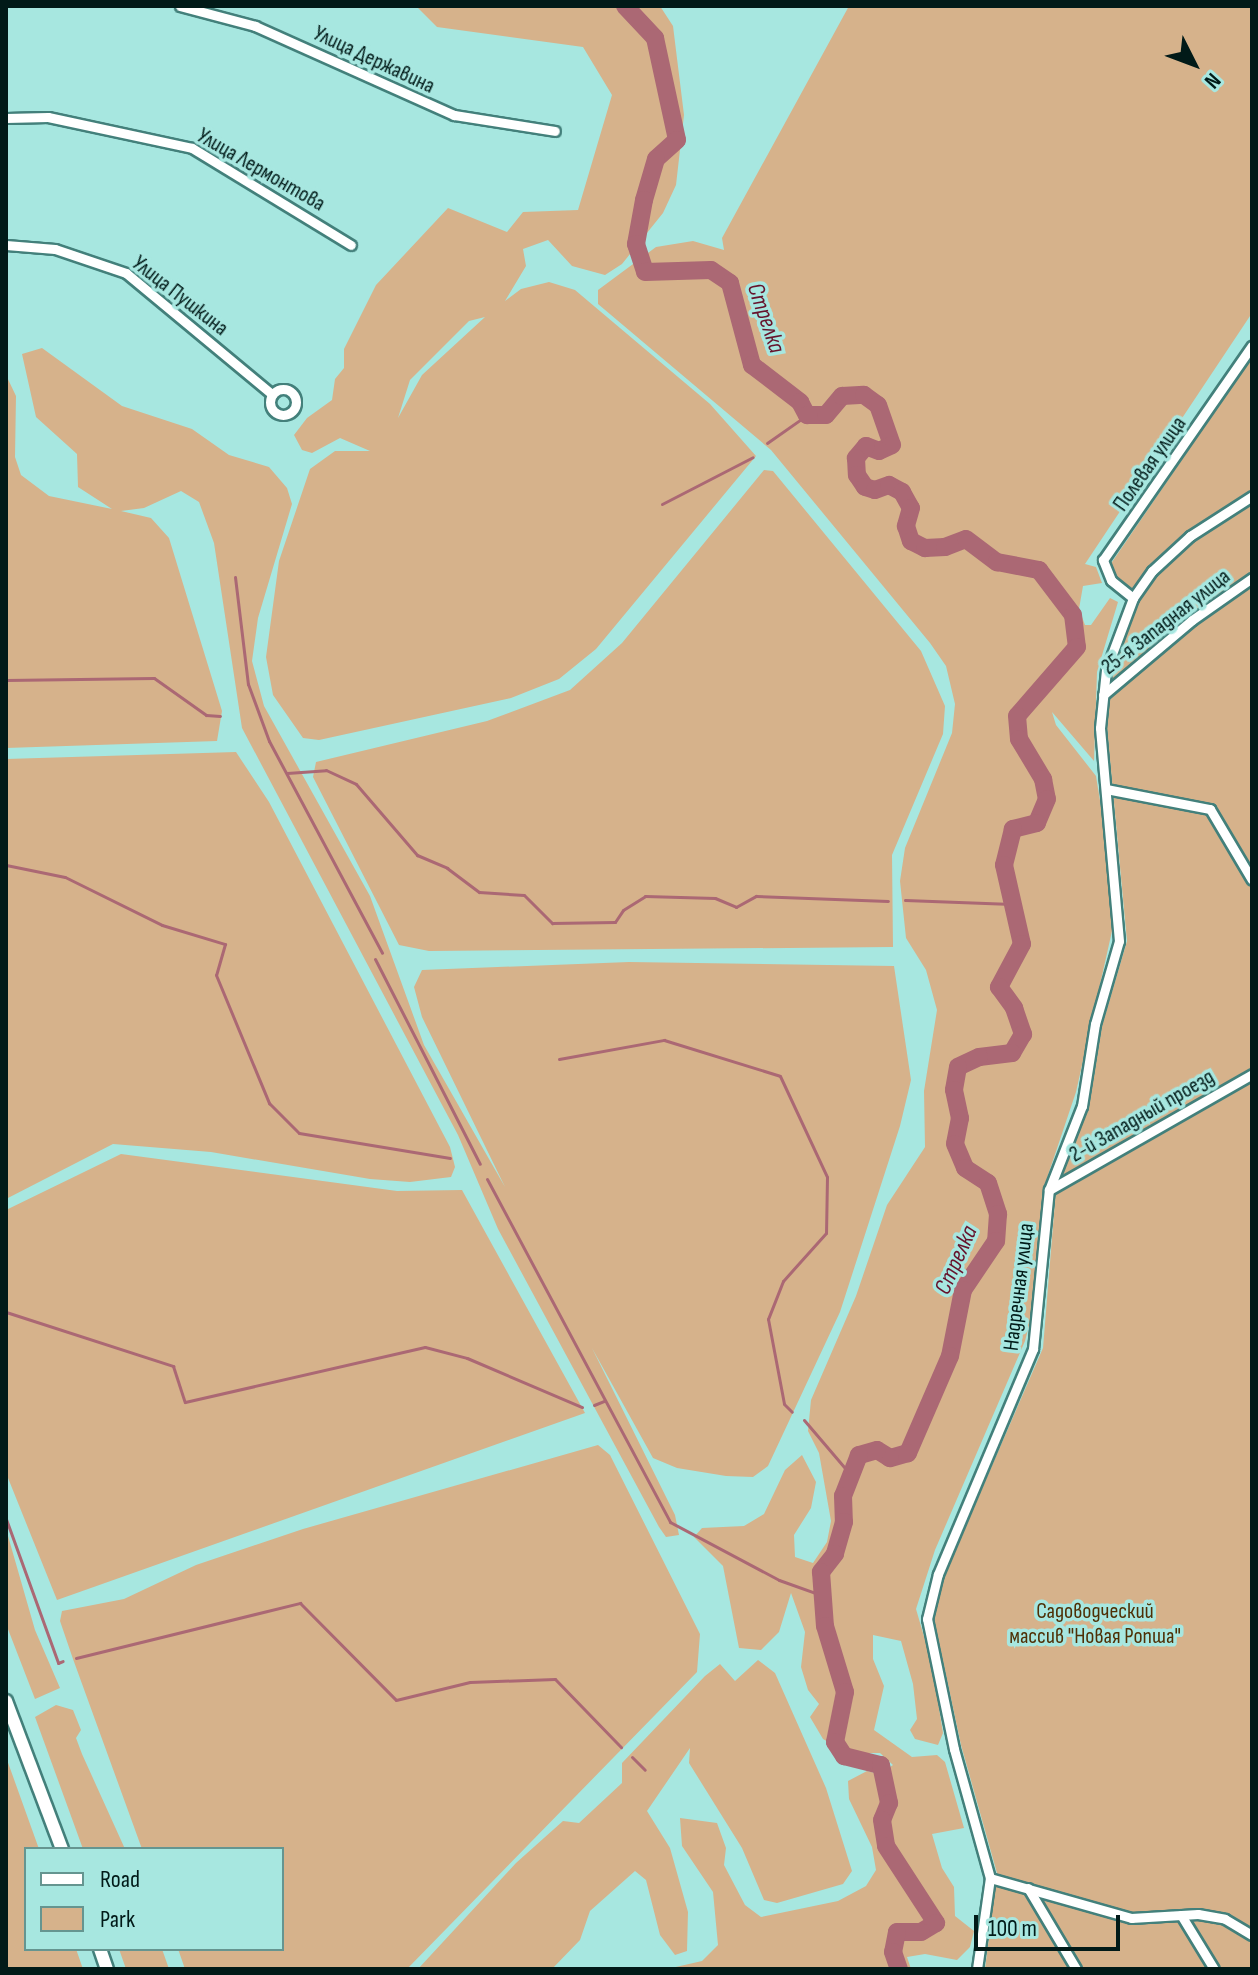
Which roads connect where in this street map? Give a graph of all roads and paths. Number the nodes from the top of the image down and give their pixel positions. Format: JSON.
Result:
{"nodes":[{"id":1,"x":180,"y":6,"type":"edge"},
{"id":2,"x":6,"y":118,"type":"edge"},
{"id":3,"x":555,"y":131,"type":"dead end"},
{"id":4,"x":6,"y":245,"type":"edge"},
{"id":5,"x":351,"y":245,"type":"dead end"},
{"id":6,"x":1252,"y":346,"type":"edge"},
{"id":7,"x":272,"y":394,"type":"dead end"},
{"id":8,"x":1252,"y":496,"type":"edge"},
{"id":9,"x":1252,"y":578,"type":"edge"},
{"id":10,"x":1133,"y":598,"type":"junction"},
{"id":11,"x":1103,"y":695,"type":"junction"},
{"id":12,"x":1106,"y":789,"type":"junction"},
{"id":13,"x":1252,"y":880,"type":"edge"},
{"id":14,"x":1252,"y":1074,"type":"edge"},
{"id":15,"x":1049,"y":1190,"type":"junction"},
{"id":16,"x":6,"y":1701,"type":"edge"},
{"id":17,"x":61,"y":1847,"type":"edge"},
{"id":18,"x":990,"y":1878,"type":"junction"},
{"id":19,"x":1028,"y":1888,"type":"junction"},
{"id":20,"x":1181,"y":1915,"type":"junction"},
{"id":21,"x":1252,"y":1935,"type":"edge"},
{"id":22,"x":977,"y":1969,"type":"edge"},
{"id":23,"x":1076,"y":1969,"type":"edge"},
{"id":24,"x":1214,"y":1969,"type":"edge"}],
"edges":[{"from":1,"to":3,"type":"street","name":"Улица Державина"},
{"from":2,"to":5,"type":"street","name":"Улица Лермонтова"},
{"from":4,"to":7,"type":"street","name":"Улица Пушкина"},
{"from":6,"to":10,"type":"street","name":"Полевая улица"},
{"from":8,"to":10,"type":"street","name":"Надречная улица"},
{"from":9,"to":11,"type":"street","name":"25-я Западная улица"},
{"from":10,"to":11,"type":"street","name":"Надречная улица"},
{"from":11,"to":12,"type":"street","name":"Надречная улица"},
{"from":12,"to":13,"type":"street"},
{"from":12,"to":15,"type":"street","name":"Надречная улица"},
{"from":14,"to":15,"type":"street","name":"2-й Западный проезд"},
{"from":15,"to":18,"type":"street","name":"Надречная улица"},
{"from":16,"to":17,"type":"main road"},
{"from":18,"to":19,"type":"street"},
{"from":18,"to":22,"type":"street","name":"Надречная улица"},
{"from":19,"to":20,"type":"street"},
{"from":19,"to":23,"type":"street"},
{"from":20,"to":21,"type":"street"},
{"from":20,"to":24,"type":"street"}]}
